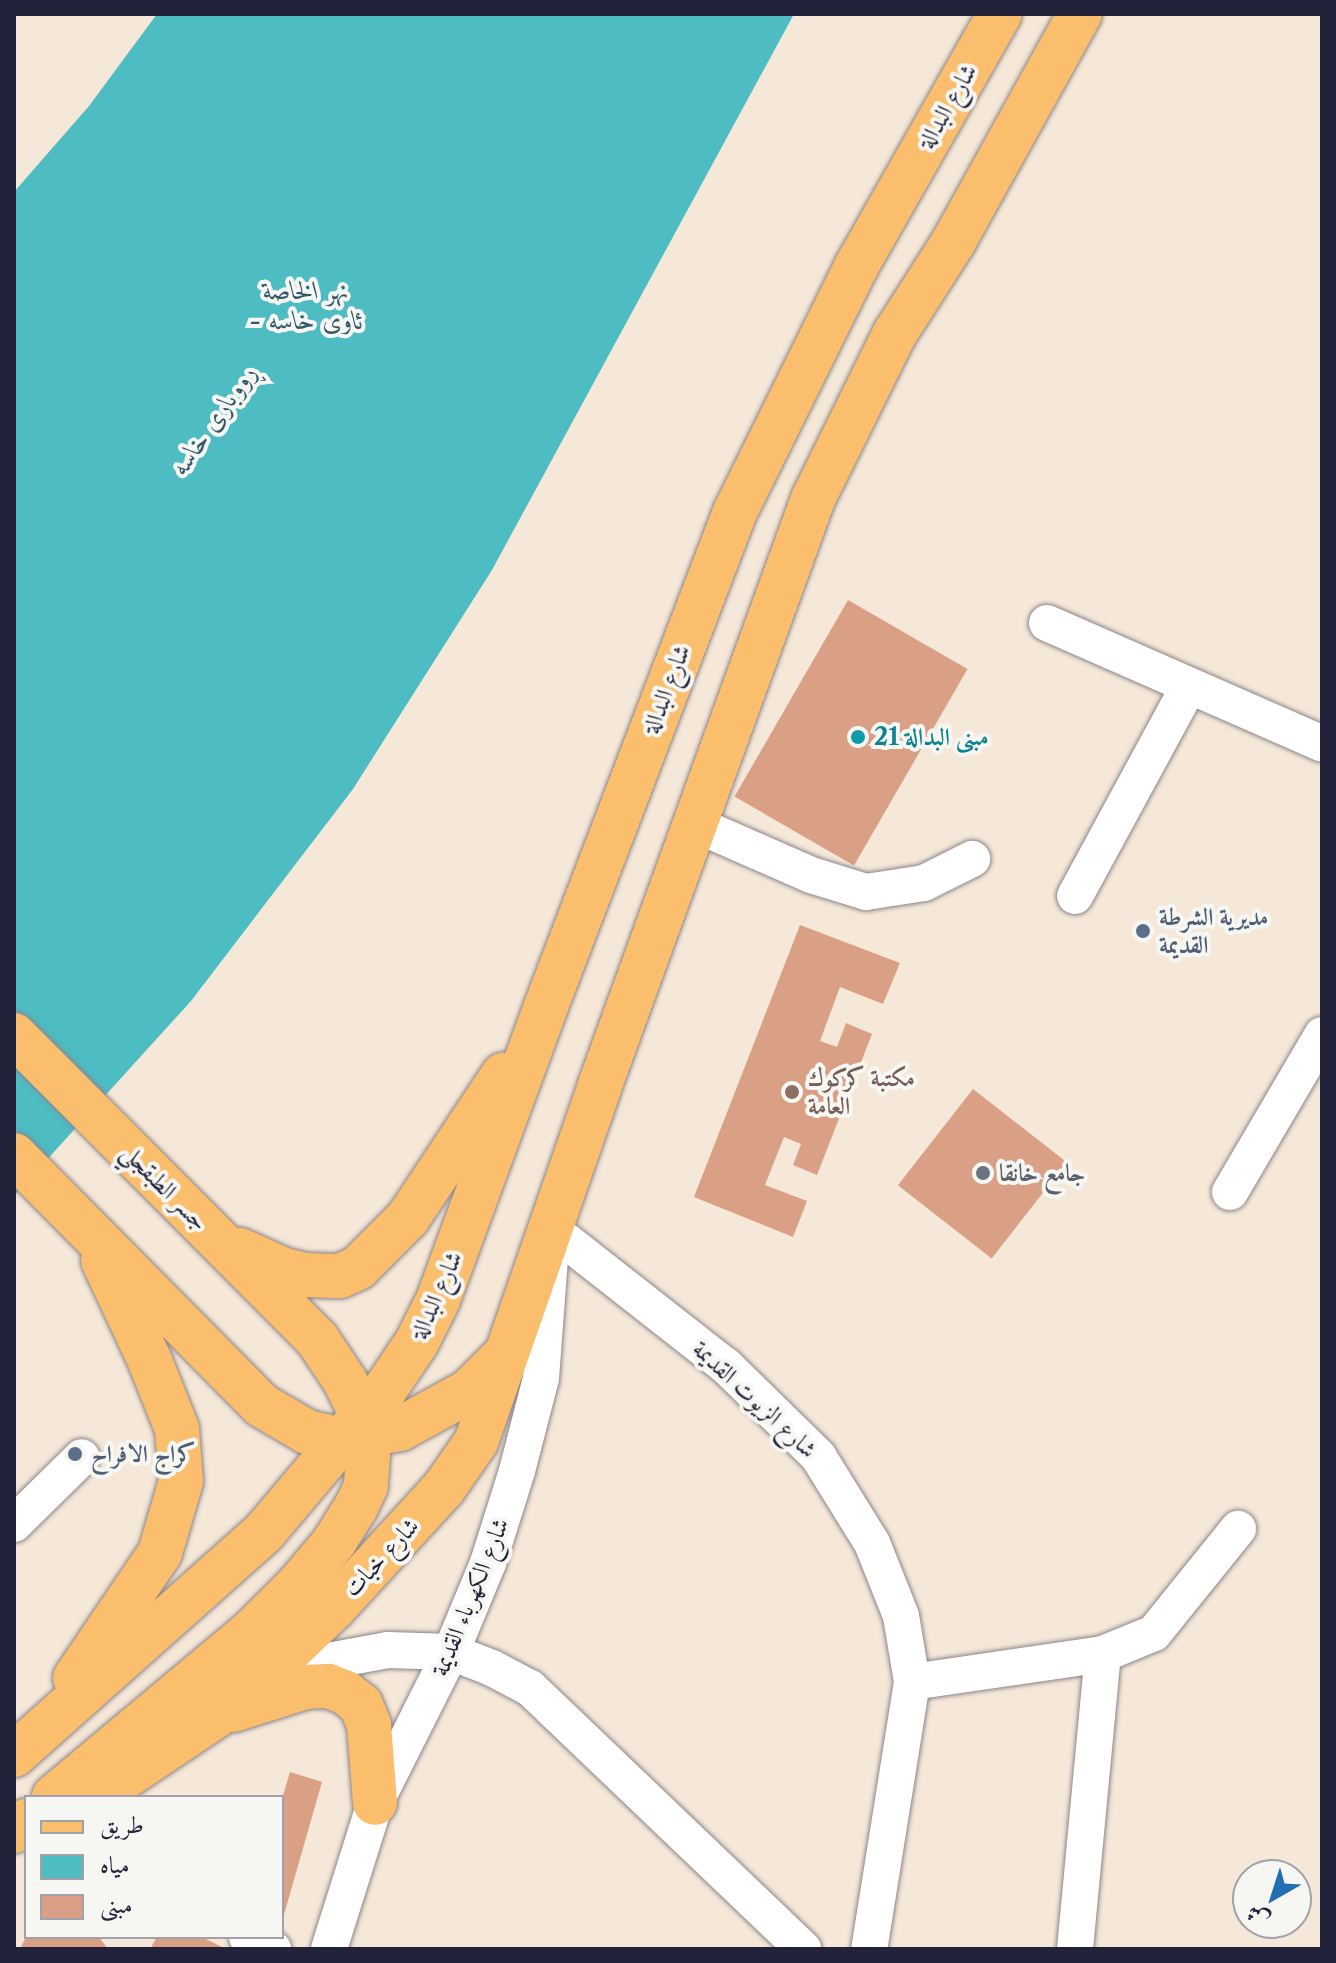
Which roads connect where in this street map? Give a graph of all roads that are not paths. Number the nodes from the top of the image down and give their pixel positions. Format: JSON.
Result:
{"nodes":[{"id":1,"x":1000,"y":14,"type":"edge"},
{"id":2,"x":1080,"y":14,"type":"edge"},
{"id":3,"x":1047,"y":623,"type":"dead end"},
{"id":4,"x":1189,"y":686,"type":"junction"},
{"id":5,"x":1322,"y":744,"type":"edge"},
{"id":6,"x":697,"y":825,"type":"junction"},
{"id":7,"x":972,"y":859,"type":"dead end"},
{"id":8,"x":1075,"y":896,"type":"dead end"},
{"id":9,"x":545,"y":1009,"type":"junction"},
{"id":10,"x":14,"y":1035,"type":"edge"},
{"id":11,"x":1322,"y":1035,"type":"edge"},
{"id":12,"x":14,"y":1155,"type":"edge"},
{"id":13,"x":1230,"y":1192,"type":"dead end"},
{"id":14,"x":83,"y":1225,"type":"junction"},
{"id":15,"x":551,"y":1229,"type":"junction"},
{"id":16,"x":220,"y":1240,"type":"junction"},
{"id":17,"x":503,"y":1357,"type":"junction"},
{"id":18,"x":364,"y":1421,"type":"junction"},
{"id":19,"x":82,"y":1457,"type":"dead end"},
{"id":20,"x":14,"y":1524,"type":"edge"},
{"id":21,"x":1238,"y":1529,"type":"dead end"},
{"id":22,"x":451,"y":1652,"type":"junction"},
{"id":23,"x":1103,"y":1654,"type":"junction"},
{"id":24,"x":912,"y":1682,"type":"junction"},
{"id":25,"x":216,"y":1716,"type":"junction"},
{"id":26,"x":23,"y":1748,"type":"edge"},
{"id":27,"x":56,"y":1795,"type":"edge"},
{"id":28,"x":98,"y":1795,"type":"edge"},
{"id":29,"x":375,"y":1803,"type":"junction"},
{"id":30,"x":251,"y":1939,"type":"edge"},
{"id":31,"x":273,"y":1949,"type":"edge"},
{"id":32,"x":329,"y":1949,"type":"edge"},
{"id":33,"x":803,"y":1949,"type":"edge"},
{"id":34,"x":869,"y":1949,"type":"edge"},
{"id":35,"x":1075,"y":1949,"type":"edge"}],
"edges":[{"from":1,"to":9,"type":"main road","name":"شارع البدالة"},
{"from":2,"to":6,"type":"main road"},
{"from":3,"to":4,"type":"street"},
{"from":4,"to":5,"type":"street"},
{"from":4,"to":8,"type":"street"},
{"from":6,"to":7,"type":"street"},
{"from":6,"to":15,"type":"main road"},
{"from":9,"to":16,"type":"main road"},
{"from":9,"to":18,"type":"main road","name":"شارع البدالة"},
{"from":10,"to":16,"type":"main road","name":"جسر الطبقجلي"},
{"from":11,"to":13,"type":"street"},
{"from":12,"to":14,"type":"main road"},
{"from":14,"to":18,"type":"main road"},
{"from":14,"to":26,"type":"main road"},
{"from":15,"to":17,"type":"main road","name":"شارع خبات"},
{"from":15,"to":22,"type":"street","name":"شارع الكهرباء القديمة"},
{"from":15,"to":24,"type":"street","name":"شارع الزيوت القديمة"},
{"from":16,"to":18,"type":"main road","name":"جسر الطبقجلي"},
{"from":17,"to":18,"type":"main road"},
{"from":17,"to":25,"type":"main road","name":"شارع خبات"},
{"from":18,"to":26,"type":"main road"},
{"from":18,"to":27,"type":"main road"},
{"from":19,"to":20,"type":"street"},
{"from":21,"to":23,"type":"street"},
{"from":22,"to":25,"type":"street"},
{"from":22,"to":29,"type":"street","name":"شارع الكهرباء القديمة"},
{"from":22,"to":33,"type":"street"},
{"from":23,"to":24,"type":"street"},
{"from":23,"to":35,"type":"street"},
{"from":24,"to":34,"type":"street","name":"شارع الزيوت القديمة"},
{"from":25,"to":28,"type":"main road","name":"شارع خبات"},
{"from":25,"to":29,"type":"main road"},
{"from":29,"to":32,"type":"street","name":"شارع الكهرباء القديمة"},
{"from":30,"to":31,"type":"street"}]}
